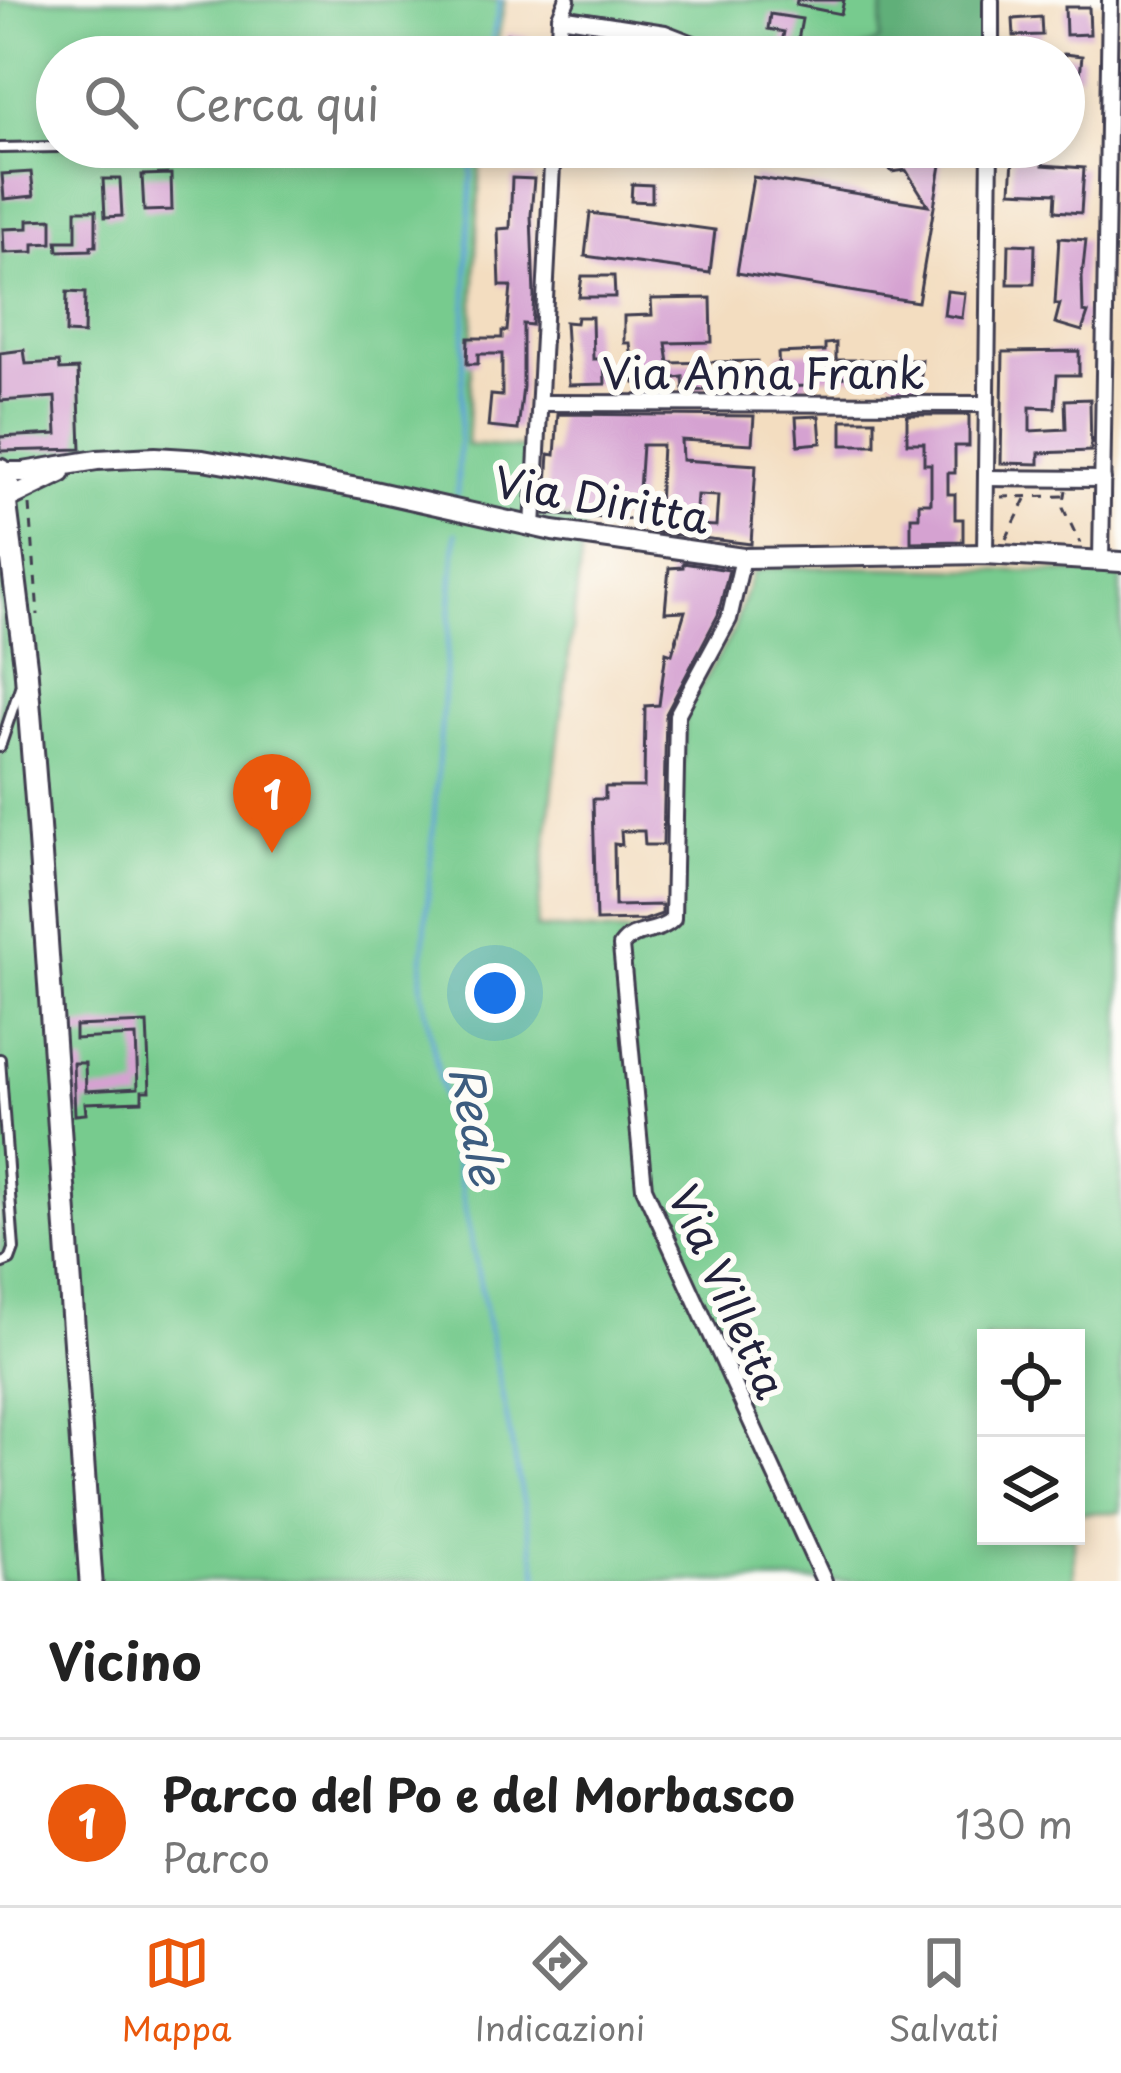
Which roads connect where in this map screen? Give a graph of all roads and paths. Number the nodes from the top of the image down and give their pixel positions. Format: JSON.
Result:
{"nodes":[{"id":1,"x":567,"y":0,"type":"edge"},
{"id":2,"x":991,"y":0,"type":"edge"},
{"id":3,"x":1110,"y":0,"type":"edge"},
{"id":4,"x":560,"y":17,"type":"junction"},
{"id":5,"x":559,"y":36,"type":"edge"},
{"id":6,"x":673,"y":36,"type":"edge"},
{"id":7,"x":991,"y":36,"type":"edge"},
{"id":8,"x":36,"y":147,"type":"edge"},
{"id":9,"x":0,"y":148,"type":"edge"},
{"id":10,"x":552,"y":168,"type":"edge"},
{"id":11,"x":990,"y":168,"type":"edge"},
{"id":12,"x":540,"y":403,"type":"junction"},
{"id":13,"x":986,"y":404,"type":"junction"},
{"id":14,"x":76,"y":465,"type":"junction"},
{"id":15,"x":1,"y":471,"type":"edge"},
{"id":16,"x":986,"y":478,"type":"junction"},
{"id":17,"x":1070,"y":478,"type":"junction"},
{"id":18,"x":1103,"y":479,"type":"junction"},
{"id":19,"x":1065,"y":496,"type":"junction"},
{"id":20,"x":986,"y":497,"type":"junction"},
{"id":21,"x":1027,"y":497,"type":"junction"},
{"id":22,"x":3,"y":502,"type":"edge"},
{"id":23,"x":1071,"y":525,"type":"junction"},
{"id":24,"x":1102,"y":526,"type":"junction"},
{"id":25,"x":0,"y":527,"type":"edge"},
{"id":26,"x":533,"y":527,"type":"junction"},
{"id":27,"x":986,"y":547,"type":"junction"},
{"id":28,"x":10,"y":549,"type":"junction"},
{"id":29,"x":743,"y":559,"type":"junction"},
{"id":30,"x":1104,"y":561,"type":"edge"},
{"id":31,"x":26,"y":669,"type":"junction"},
{"id":32,"x":0,"y":747,"type":"edge"},
{"id":33,"x":0,"y":1059,"type":"edge"},
{"id":34,"x":0,"y":1264,"type":"edge"},
{"id":35,"x":91,"y":1581,"type":"edge"},
{"id":36,"x":824,"y":1581,"type":"edge"}],
"edges":[{"from":1,"to":4,"type":"street"},
{"from":2,"to":7,"type":"street"},
{"from":3,"to":18,"type":"street"},
{"from":4,"to":5,"type":"street"},
{"from":4,"to":6,"type":"street"},
{"from":8,"to":9,"type":"lane"},
{"from":10,"to":12,"type":"street"},
{"from":11,"to":13,"type":"street"},
{"from":12,"to":13,"type":"street","name":"Via Anna Frank"},
{"from":12,"to":26,"type":"street"},
{"from":13,"to":16,"type":"street"},
{"from":14,"to":15,"type":"street","name":"Via Diritta"},
{"from":14,"to":22,"type":"street","name":"Via Diritta"},
{"from":14,"to":26,"type":"street","name":"Via Diritta"},
{"from":15,"to":22,"type":"main road"},
{"from":16,"to":17,"type":"street"},
{"from":16,"to":20,"type":"street"},
{"from":17,"to":18,"type":"street"},
{"from":17,"to":19,"type":"path"},
{"from":18,"to":24,"type":"street"},
{"from":19,"to":21,"type":"path"},
{"from":19,"to":23,"type":"path"},
{"from":20,"to":21,"type":"path"},
{"from":20,"to":27,"type":"street"},
{"from":21,"to":27,"type":"path"},
{"from":22,"to":28,"type":"main road"},
{"from":23,"to":24,"type":"path"},
{"from":23,"to":30,"type":"path"},
{"from":24,"to":30,"type":"street"},
{"from":25,"to":28,"type":"main road"},
{"from":26,"to":29,"type":"street","name":"Via Diritta"},
{"from":27,"to":29,"type":"street","name":"Via Diritta"},
{"from":27,"to":30,"type":"street","name":"Via Diritta"},
{"from":28,"to":31,"type":"main road"},
{"from":29,"to":36,"type":"street","name":"Via Villetta"},
{"from":31,"to":32,"type":"lane"},
{"from":31,"to":35,"type":"main road"},
{"from":33,"to":34,"type":"lane"}]}
